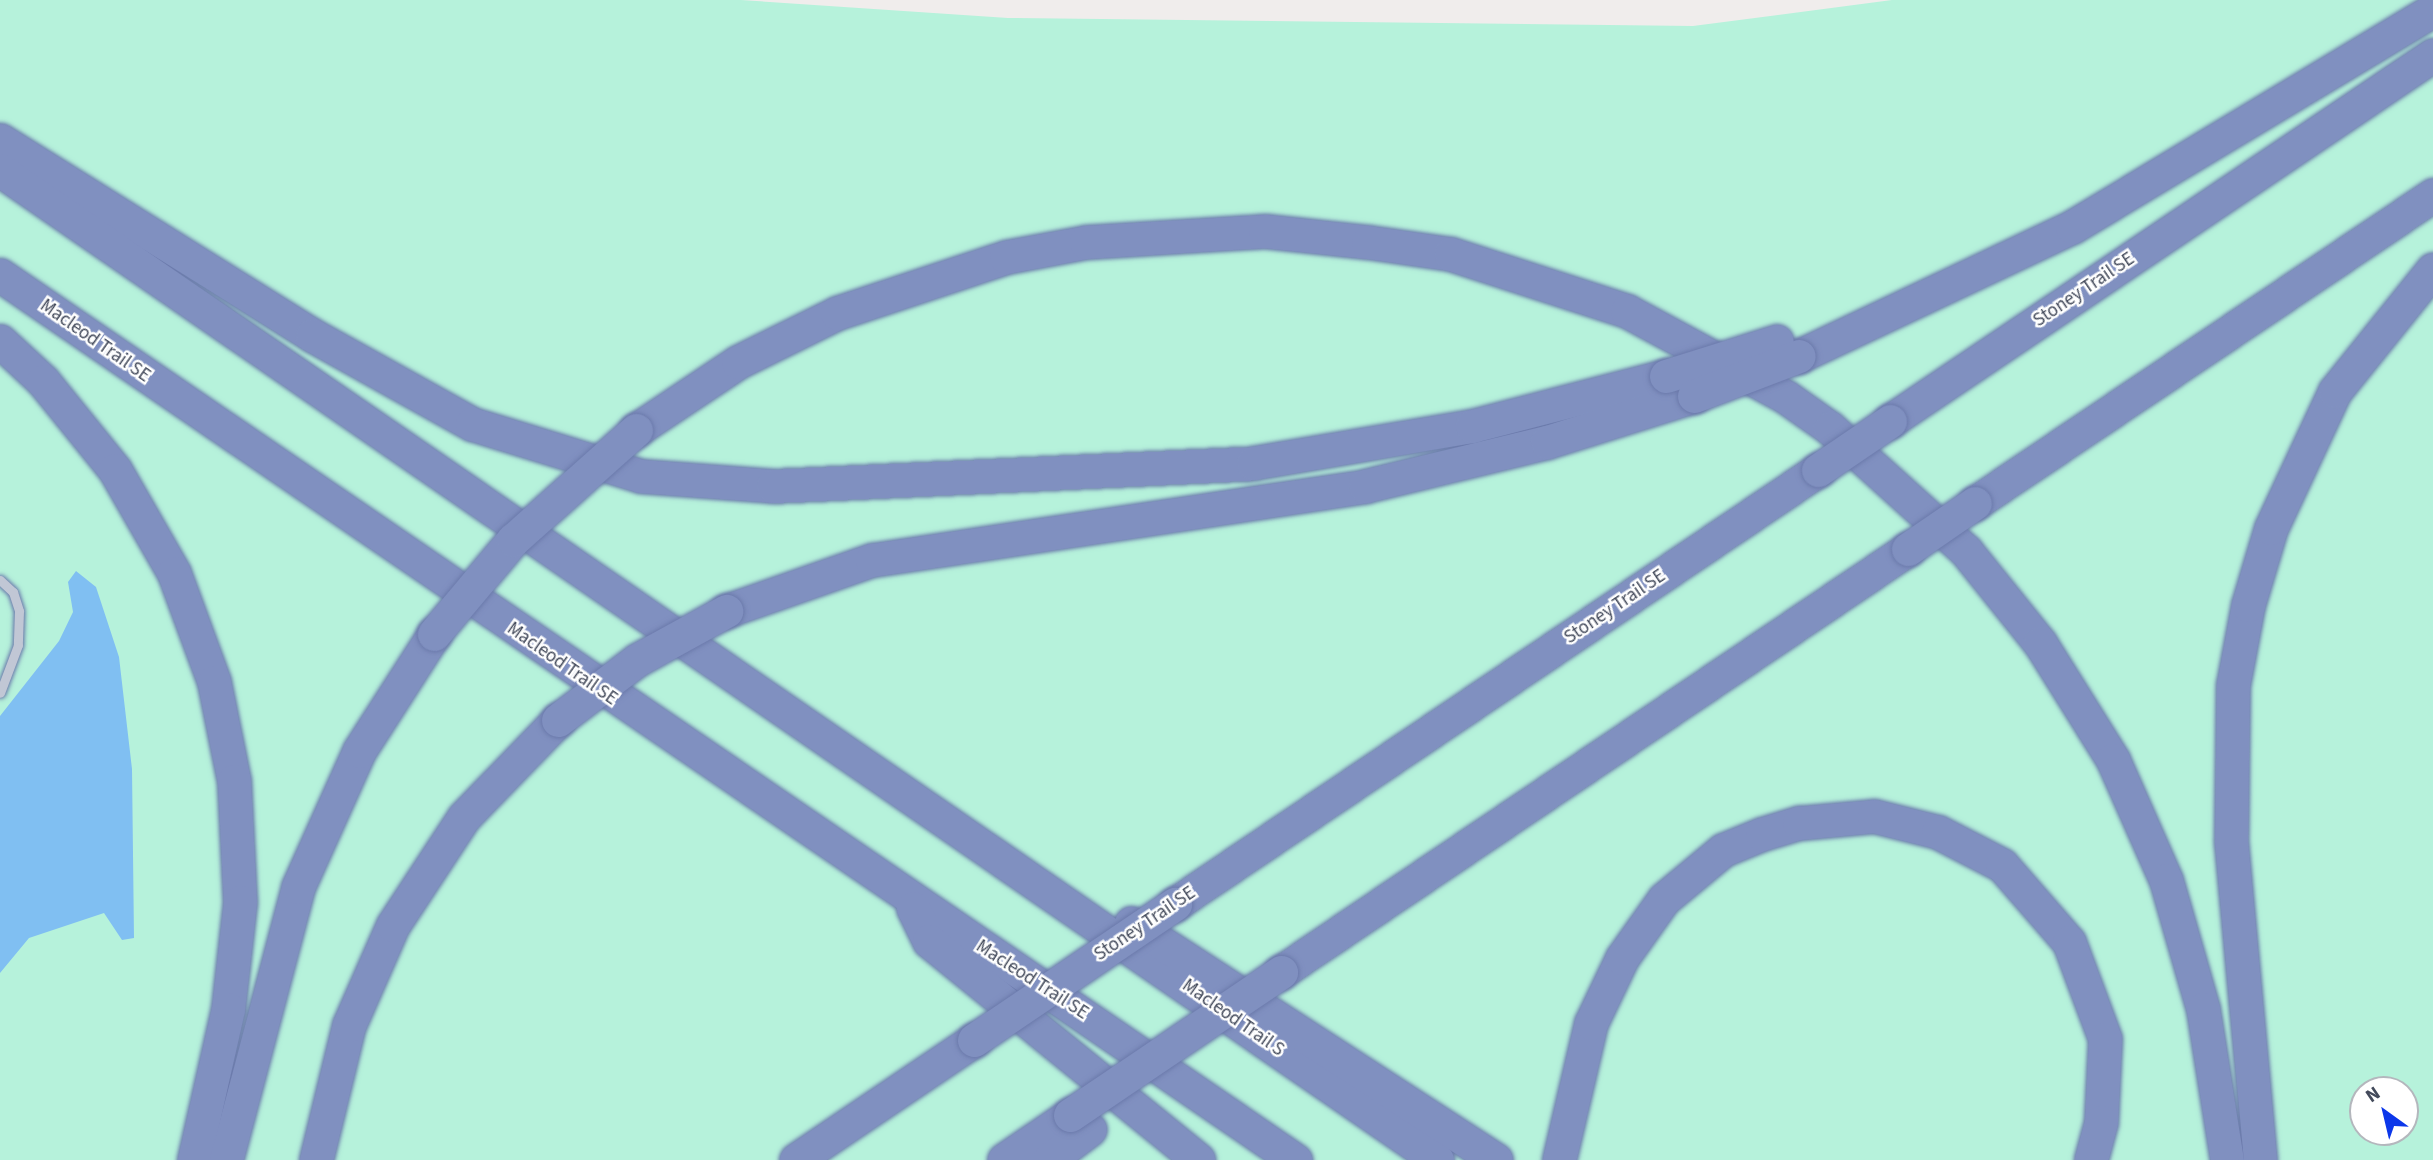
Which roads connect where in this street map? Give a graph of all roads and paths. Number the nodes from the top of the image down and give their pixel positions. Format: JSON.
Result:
{"nodes":[{"id":1,"x":2433,"y":9,"type":"edge"},
{"id":2,"x":2433,"y":55,"type":"edge"},
{"id":3,"x":0,"y":140,"type":"edge"},
{"id":4,"x":0,"y":170,"type":"edge"},
{"id":5,"x":2433,"y":195,"type":"edge"},
{"id":6,"x":2433,"y":269,"type":"edge"},
{"id":7,"x":0,"y":275,"type":"edge"},
{"id":8,"x":0,"y":341,"type":"edge"},
{"id":9,"x":1788,"y":349,"type":"junction"},
{"id":10,"x":0,"y":579,"type":"edge"},
{"id":11,"x":0,"y":693,"type":"edge"},
{"id":12,"x":1029,"y":877,"type":"junction"},
{"id":13,"x":911,"y":902,"type":"junction"},
{"id":14,"x":1080,"y":1122,"type":"junction"},
{"id":15,"x":1559,"y":1156,"type":"edge"},
{"id":16,"x":194,"y":1160,"type":"edge"},
{"id":17,"x":226,"y":1160,"type":"edge"},
{"id":18,"x":316,"y":1160,"type":"edge"},
{"id":19,"x":796,"y":1160,"type":"edge"},
{"id":20,"x":1004,"y":1160,"type":"edge"},
{"id":21,"x":1049,"y":1160,"type":"edge"},
{"id":22,"x":1198,"y":1160,"type":"edge"},
{"id":23,"x":1295,"y":1160,"type":"edge"},
{"id":24,"x":1437,"y":1160,"type":"edge"},
{"id":25,"x":1496,"y":1160,"type":"edge"},
{"id":26,"x":2091,"y":1160,"type":"edge"},
{"id":27,"x":2227,"y":1160,"type":"edge"},
{"id":28,"x":2260,"y":1160,"type":"edge"}],
"edges":[{"from":1,"to":9,"type":"highway"},
{"from":2,"to":19,"type":"highway","name":"Stoney Trail SE","bridge":true},
{"from":3,"to":9,"type":"highway","bridge":true},
{"from":4,"to":12,"type":"highway"},
{"from":5,"to":14,"type":"highway","bridge":true},
{"from":6,"to":28,"type":"highway"},
{"from":7,"to":13,"type":"highway","name":"Macleod Trail SE"},
{"from":8,"to":16,"type":"highway"},
{"from":9,"to":18,"type":"highway","bridge":true},
{"from":10,"to":11,"type":"lane"},
{"from":12,"to":24,"type":"highway","name":"Macleod Trail S"},
{"from":12,"to":25,"type":"highway"},
{"from":13,"to":22,"type":"highway"},
{"from":13,"to":23,"type":"highway","name":"Macleod Trail SE"},
{"from":14,"to":20,"type":"highway"},
{"from":14,"to":21,"type":"highway"},
{"from":15,"to":26,"type":"highway"},
{"from":17,"to":27,"type":"highway","bridge":true}]}
